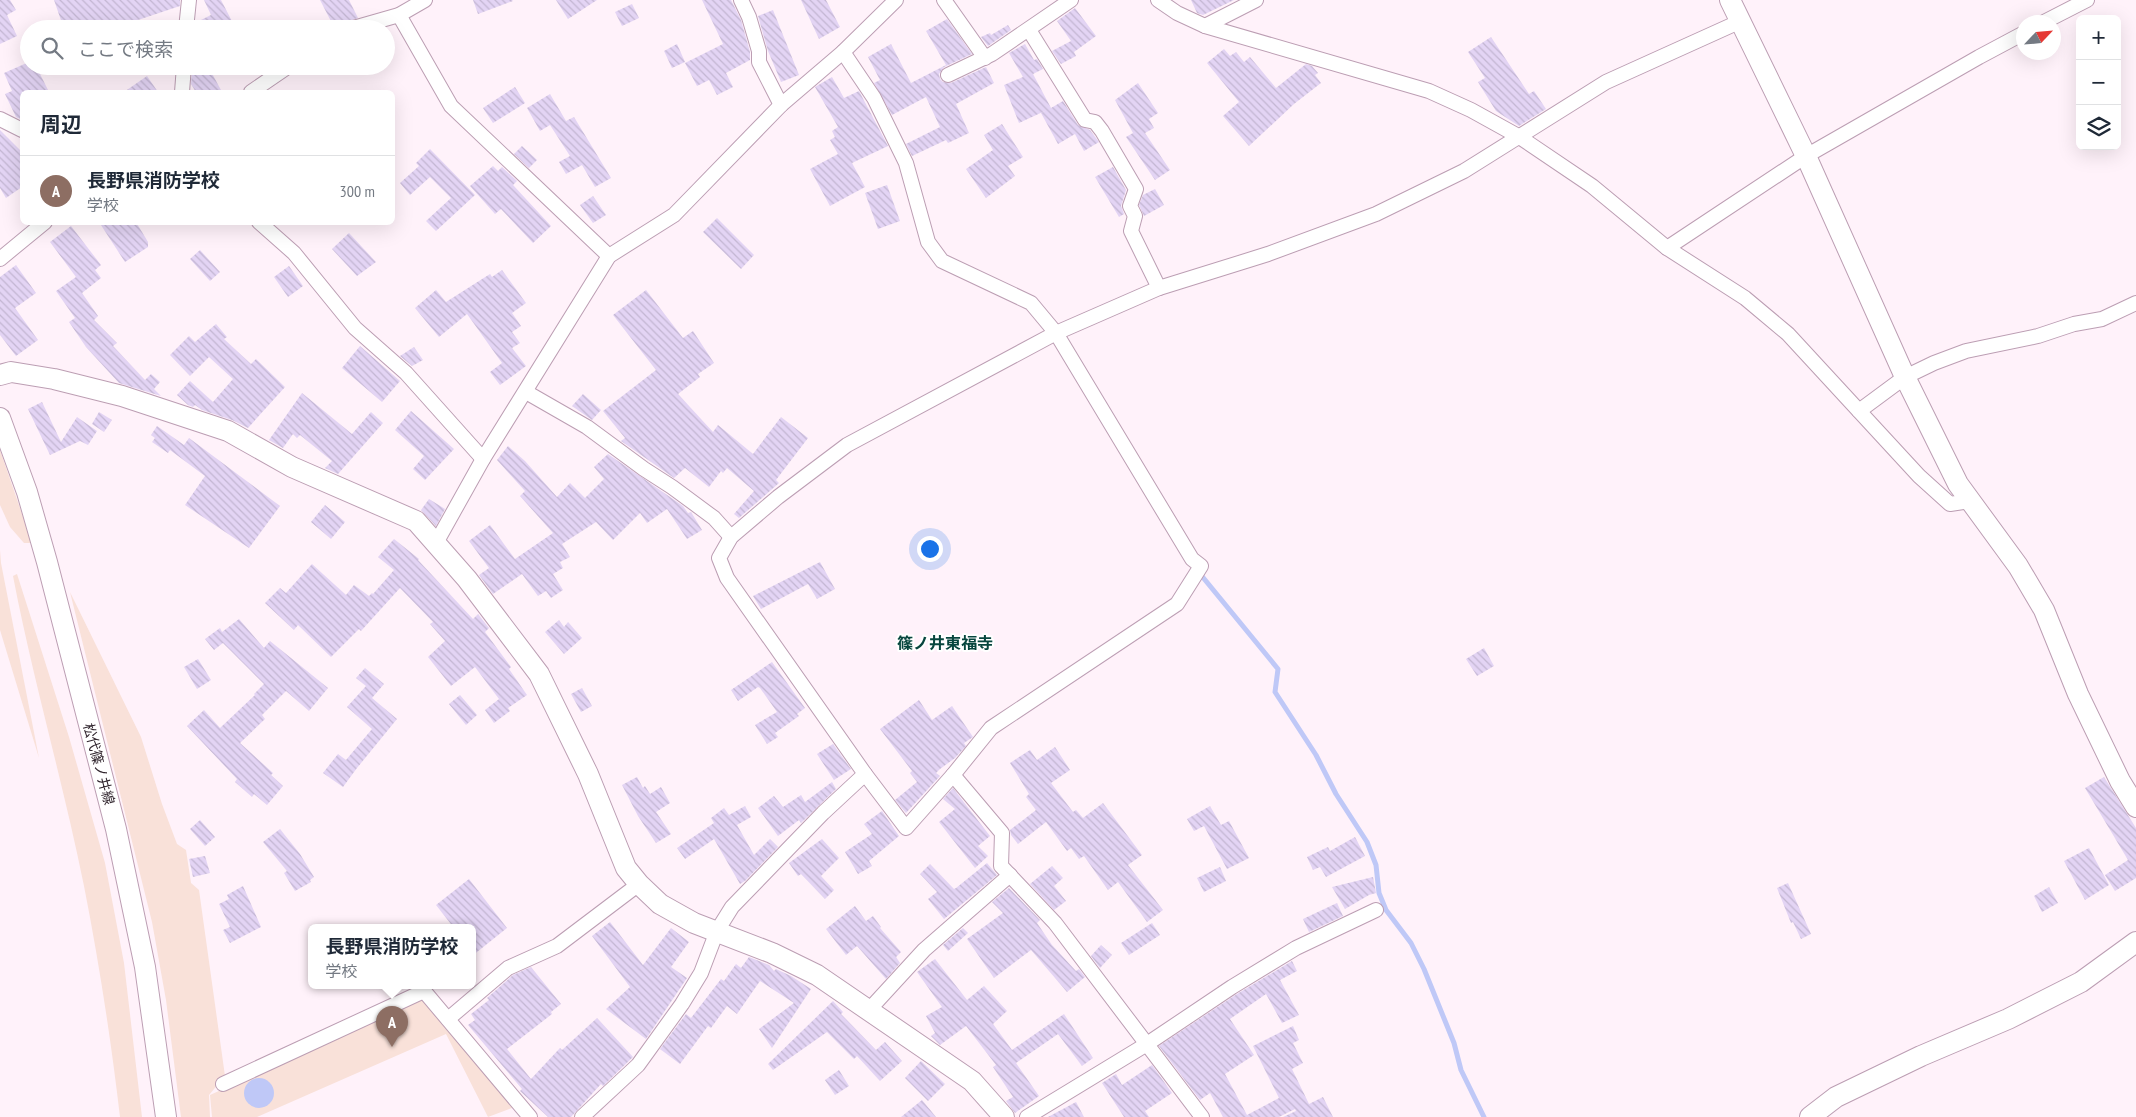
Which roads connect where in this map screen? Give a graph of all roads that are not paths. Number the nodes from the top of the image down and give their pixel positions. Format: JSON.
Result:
{"nodes":[{"id":1,"x":189,"y":0,"type":"edge"},
{"id":2,"x":425,"y":0,"type":"edge"},
{"id":3,"x":742,"y":0,"type":"edge"},
{"id":4,"x":896,"y":0,"type":"edge"},
{"id":5,"x":944,"y":0,"type":"edge"},
{"id":6,"x":1072,"y":0,"type":"edge"},
{"id":7,"x":1158,"y":0,"type":"edge"},
{"id":8,"x":1256,"y":0,"type":"edge"},
{"id":9,"x":1730,"y":0,"type":"edge"},
{"id":10,"x":2087,"y":0,"type":"edge"},
{"id":11,"x":399,"y":15,"type":"junction"},
{"id":12,"x":2058,"y":15,"type":"edge"},
{"id":13,"x":187,"y":20,"type":"edge"},
{"id":14,"x":379,"y":20,"type":"edge"},
{"id":15,"x":1741,"y":21,"type":"junction"},
{"id":16,"x":1205,"y":26,"type":"junction"},
{"id":17,"x":1029,"y":30,"type":"junction"},
{"id":18,"x":2016,"y":37,"type":"edge"},
{"id":19,"x":843,"y":52,"type":"junction"},
{"id":20,"x":985,"y":58,"type":"junction"},
{"id":21,"x":183,"y":75,"type":"edge"},
{"id":22,"x":276,"y":75,"type":"edge"},
{"id":23,"x":948,"y":75,"type":"dead end"},
{"id":24,"x":182,"y":90,"type":"edge"},
{"id":25,"x":254,"y":90,"type":"edge"},
{"id":26,"x":781,"y":105,"type":"junction"},
{"id":27,"x":0,"y":119,"type":"edge"},
{"id":28,"x":20,"y":129,"type":"edge"},
{"id":29,"x":1518,"y":136,"type":"junction"},
{"id":30,"x":1806,"y":156,"type":"junction"},
{"id":31,"x":41,"y":225,"type":"edge"},
{"id":32,"x":262,"y":225,"type":"edge"},
{"id":33,"x":1667,"y":248,"type":"junction"},
{"id":34,"x":609,"y":256,"type":"junction"},
{"id":35,"x":0,"y":260,"type":"edge"},
{"id":36,"x":1159,"y":288,"type":"junction"},
{"id":37,"x":2136,"y":303,"type":"edge"},
{"id":38,"x":1056,"y":333,"type":"junction"},
{"id":39,"x":0,"y":375,"type":"edge"},
{"id":40,"x":1905,"y":377,"type":"junction"},
{"id":41,"x":526,"y":392,"type":"junction"},
{"id":42,"x":1859,"y":411,"type":"junction"},
{"id":43,"x":0,"y":418,"type":"edge"},
{"id":44,"x":483,"y":459,"type":"junction"},
{"id":45,"x":1970,"y":501,"type":"junction"},
{"id":46,"x":731,"y":537,"type":"junction"},
{"id":47,"x":436,"y":543,"type":"junction"},
{"id":48,"x":865,"y":774,"type":"junction"},
{"id":49,"x":953,"y":775,"type":"junction"},
{"id":50,"x":2136,"y":807,"type":"edge"},
{"id":51,"x":1010,"y":875,"type":"junction"},
{"id":52,"x":639,"y":884,"type":"junction"},
{"id":53,"x":1376,"y":910,"type":"dead end"},
{"id":54,"x":717,"y":931,"type":"junction"},
{"id":55,"x":2136,"y":942,"type":"edge"},
{"id":56,"x":868,"y":1011,"type":"junction"},
{"id":57,"x":448,"y":1019,"type":"junction"},
{"id":58,"x":1147,"y":1044,"type":"junction"},
{"id":59,"x":223,"y":1084,"type":"dead end"},
{"id":60,"x":166,"y":1117,"type":"edge"},
{"id":61,"x":530,"y":1117,"type":"edge"},
{"id":62,"x":582,"y":1117,"type":"edge"},
{"id":63,"x":1004,"y":1117,"type":"edge"},
{"id":64,"x":1027,"y":1117,"type":"edge"},
{"id":65,"x":1202,"y":1117,"type":"edge"},
{"id":66,"x":1810,"y":1117,"type":"edge"}],
"edges":[{"from":1,"to":13,"type":"street"},
{"from":2,"to":11,"type":"street"},
{"from":3,"to":26,"type":"street"},
{"from":4,"to":19,"type":"street"},
{"from":5,"to":20,"type":"street"},
{"from":6,"to":17,"type":"street"},
{"from":7,"to":16,"type":"street"},
{"from":8,"to":16,"type":"street"},
{"from":9,"to":15,"type":"street"},
{"from":10,"to":12,"type":"street"},
{"from":11,"to":14,"type":"street"},
{"from":11,"to":34,"type":"street"},
{"from":15,"to":29,"type":"street"},
{"from":15,"to":30,"type":"street"},
{"from":16,"to":29,"type":"street"},
{"from":17,"to":20,"type":"street"},
{"from":17,"to":36,"type":"street"},
{"from":18,"to":30,"type":"street"},
{"from":19,"to":26,"type":"street"},
{"from":19,"to":38,"type":"street"},
{"from":20,"to":23,"type":"street"},
{"from":21,"to":24,"type":"street"},
{"from":22,"to":25,"type":"street"},
{"from":26,"to":34,"type":"street"},
{"from":27,"to":28,"type":"street"},
{"from":29,"to":33,"type":"street"},
{"from":29,"to":36,"type":"street"},
{"from":30,"to":33,"type":"street"},
{"from":30,"to":40,"type":"street"},
{"from":31,"to":35,"type":"street"},
{"from":32,"to":44,"type":"street"},
{"from":33,"to":42,"type":"street"},
{"from":34,"to":41,"type":"street"},
{"from":36,"to":38,"type":"street"},
{"from":37,"to":40,"type":"street"},
{"from":38,"to":46,"type":"street"},
{"from":38,"to":49,"type":"street"},
{"from":39,"to":47,"type":"street"},
{"from":40,"to":42,"type":"street"},
{"from":40,"to":45,"type":"street"},
{"from":41,"to":44,"type":"street"},
{"from":41,"to":46,"type":"street"},
{"from":42,"to":45,"type":"street"},
{"from":43,"to":60,"type":"street","name":"松代篠ノ井線"},
{"from":44,"to":47,"type":"street"},
{"from":45,"to":50,"type":"street"},
{"from":46,"to":48,"type":"street"},
{"from":47,"to":52,"type":"street"},
{"from":48,"to":49,"type":"street"},
{"from":48,"to":54,"type":"street"},
{"from":49,"to":51,"type":"street"},
{"from":51,"to":56,"type":"street"},
{"from":51,"to":58,"type":"street"},
{"from":52,"to":54,"type":"street"},
{"from":52,"to":57,"type":"street"},
{"from":53,"to":58,"type":"street"},
{"from":54,"to":56,"type":"street"},
{"from":54,"to":62,"type":"street"},
{"from":55,"to":66,"type":"street"},
{"from":56,"to":63,"type":"street"},
{"from":57,"to":59,"type":"street"},
{"from":57,"to":61,"type":"street"},
{"from":58,"to":64,"type":"street"},
{"from":58,"to":65,"type":"street"}]}
